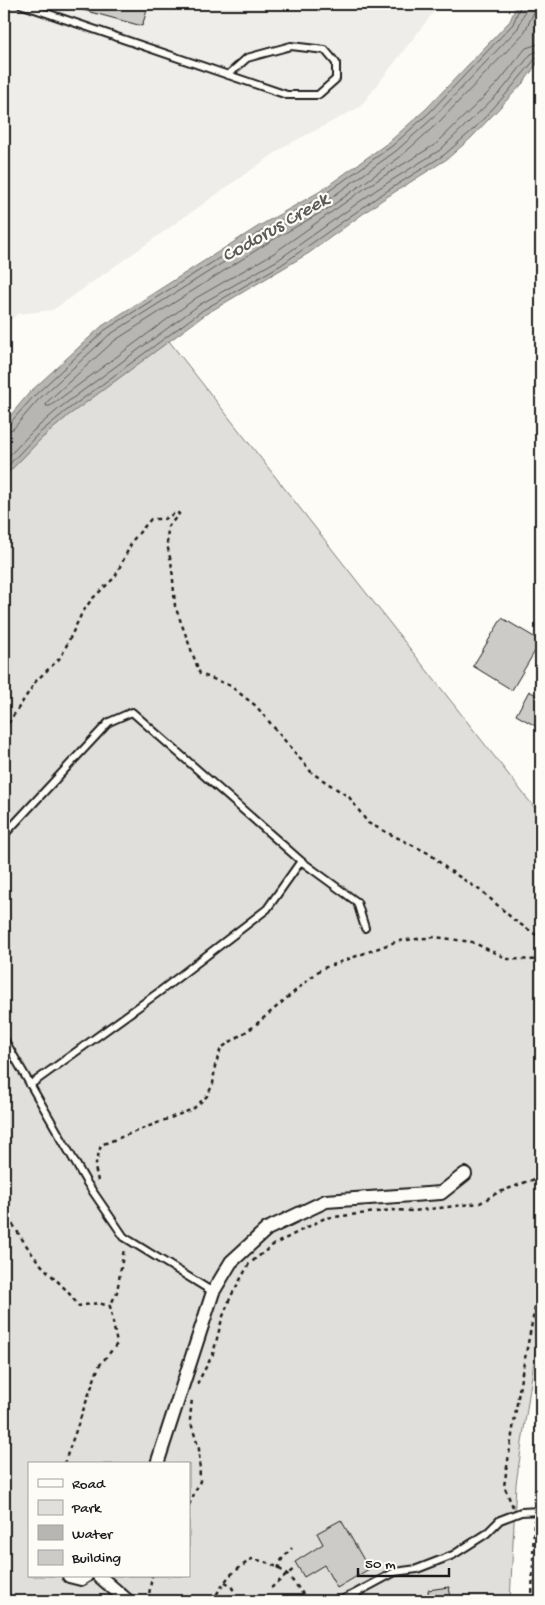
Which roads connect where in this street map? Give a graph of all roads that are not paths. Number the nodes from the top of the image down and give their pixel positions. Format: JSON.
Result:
{"nodes":[{"id":1,"x":20,"y":4,"type":"edge"},
{"id":2,"x":228,"y":75,"type":"junction"},
{"id":3,"x":4,"y":834,"type":"edge"},
{"id":4,"x":302,"y":862,"type":"junction"},
{"id":5,"x":365,"y":928,"type":"dead end"},
{"id":6,"x":4,"y":1039,"type":"edge"},
{"id":7,"x":30,"y":1085,"type":"junction"},
{"id":8,"x":465,"y":1174,"type":"dead end"},
{"id":9,"x":212,"y":1292,"type":"junction"},
{"id":10,"x":158,"y":1462,"type":"edge"},
{"id":11,"x":541,"y":1511,"type":"edge"},
{"id":12,"x":101,"y":1578,"type":"edge"},
{"id":13,"x":356,"y":1593,"type":"junction"},
{"id":14,"x":128,"y":1601,"type":"edge"},
{"id":15,"x":339,"y":1601,"type":"edge"},
{"id":16,"x":357,"y":1601,"type":"edge"}],
"edges":[{"from":1,"to":2,"type":"lane"},
{"from":2,"to":2,"type":"lane"},
{"from":3,"to":4,"type":"lane"},
{"from":4,"to":5,"type":"lane"},
{"from":4,"to":7,"type":"lane"},
{"from":6,"to":7,"type":"lane"},
{"from":7,"to":9,"type":"lane"},
{"from":8,"to":9,"type":"street"},
{"from":9,"to":10,"type":"street"},
{"from":11,"to":13,"type":"lane"},
{"from":12,"to":14,"type":"street"},
{"from":13,"to":15,"type":"lane"},
{"from":13,"to":16,"type":"lane"}]}
